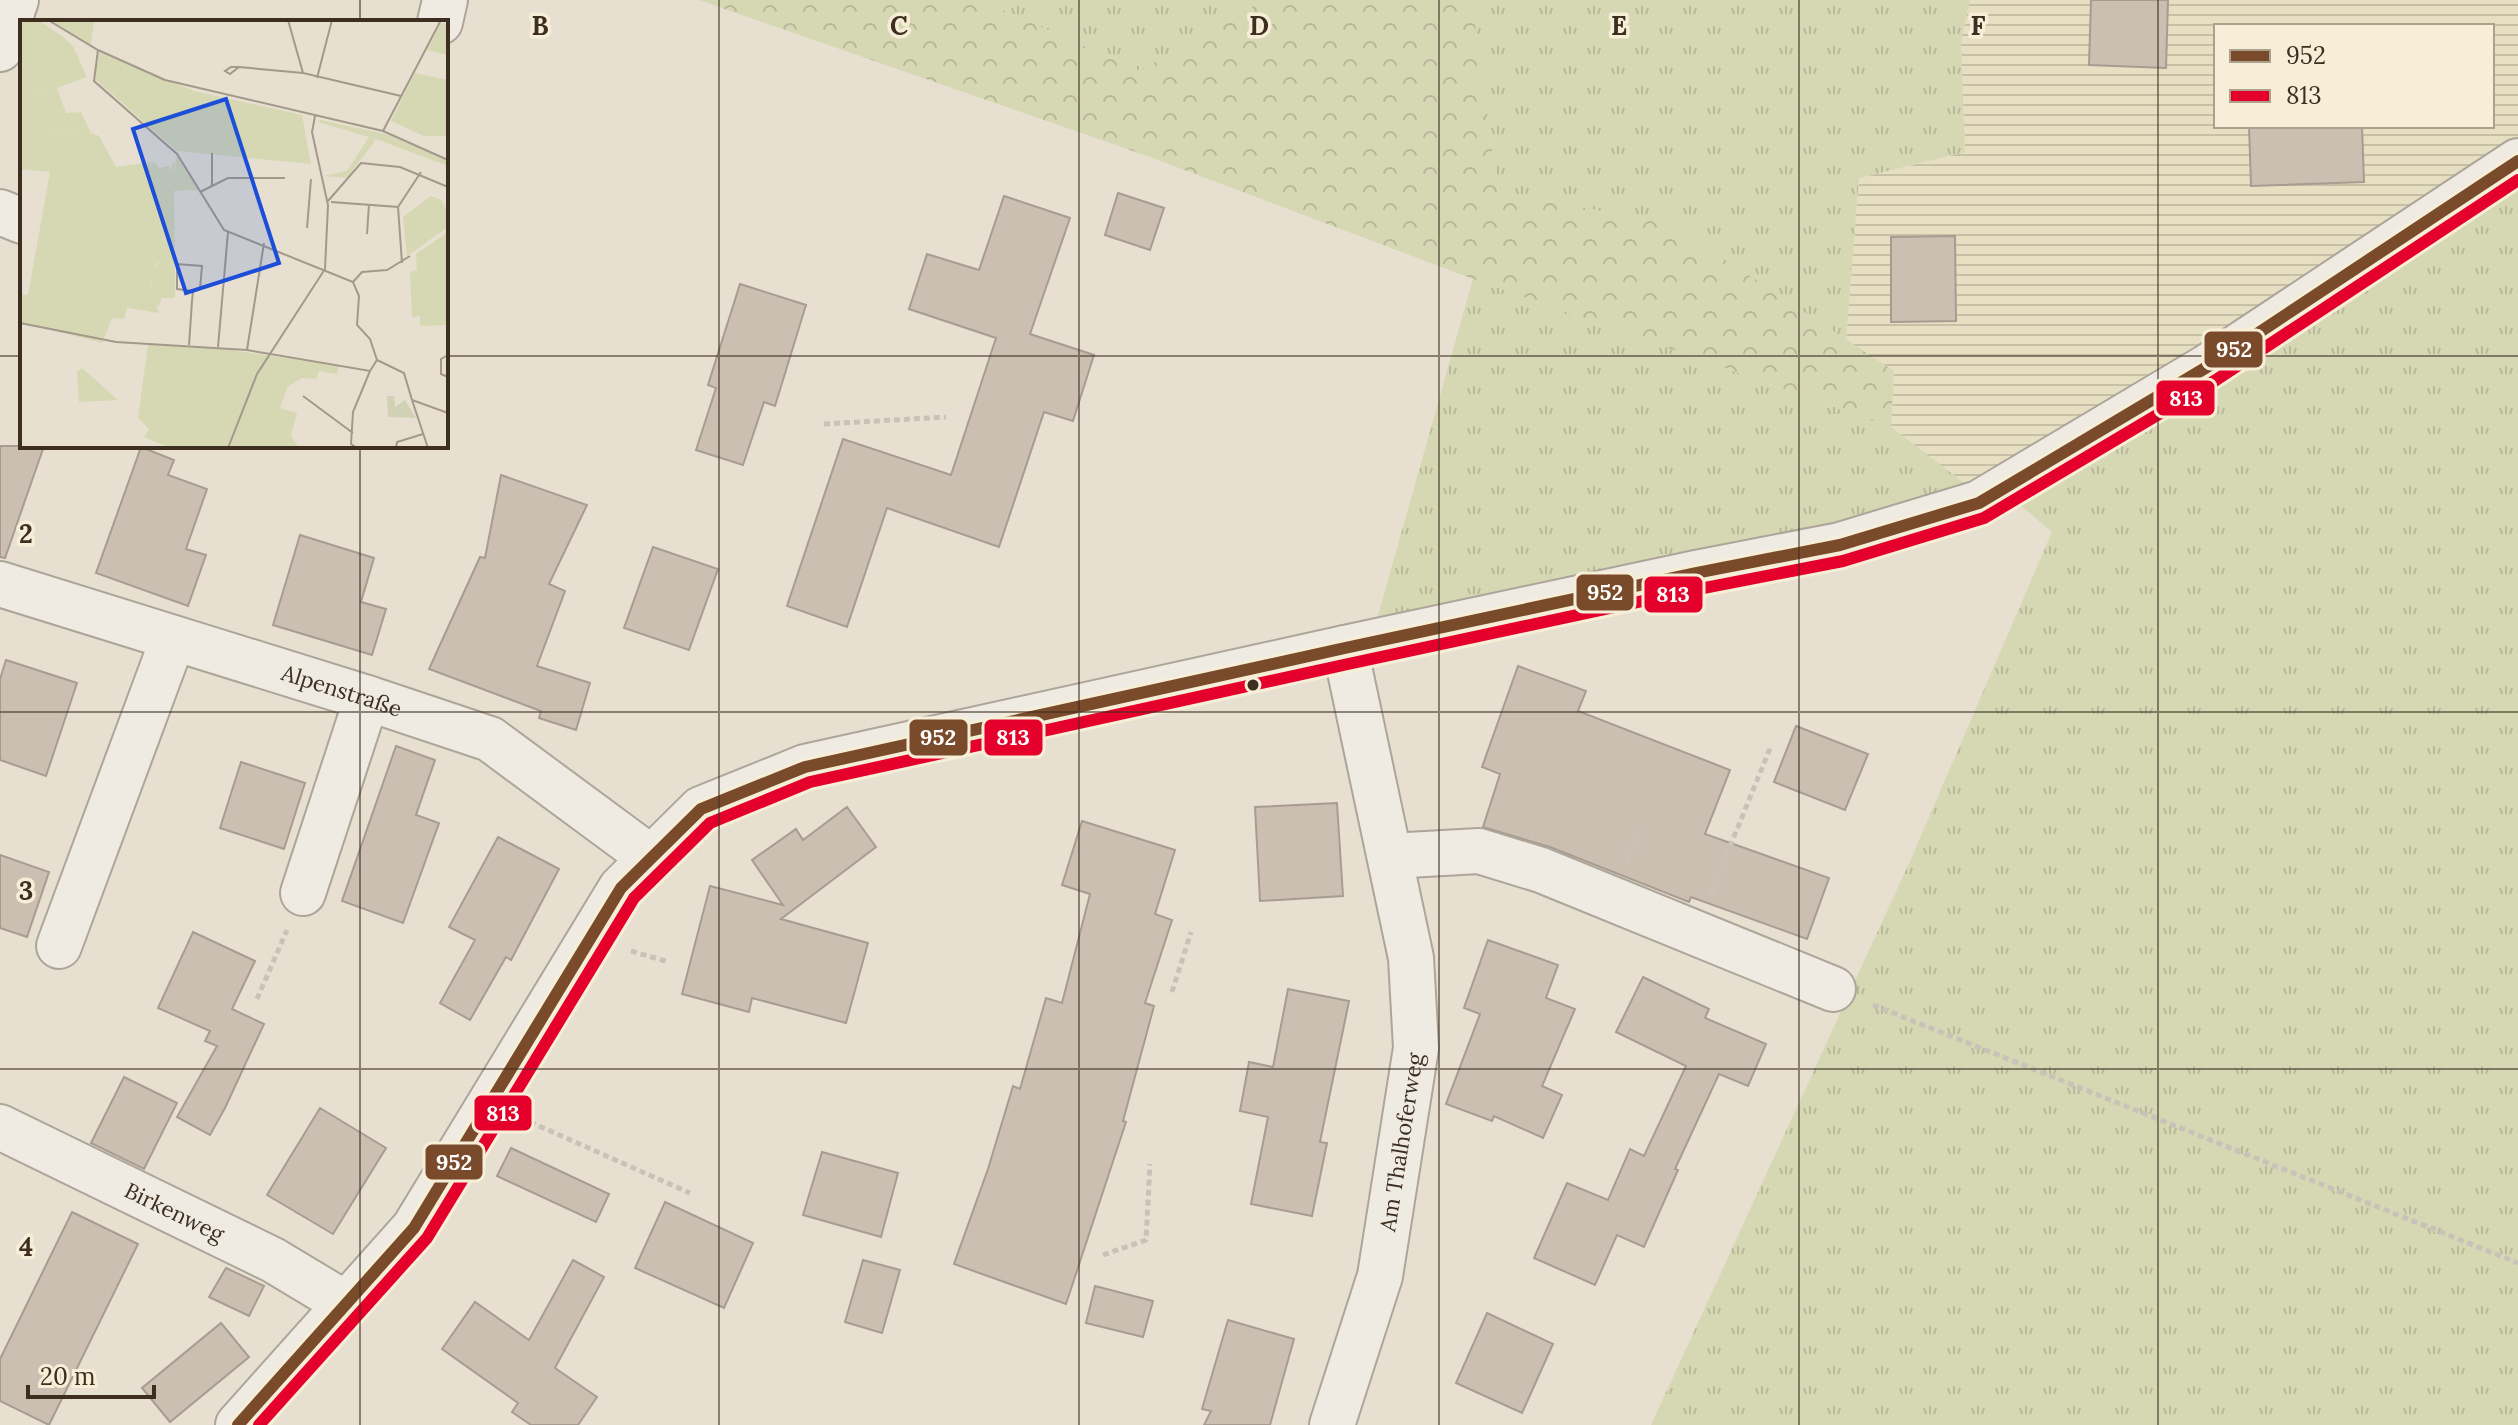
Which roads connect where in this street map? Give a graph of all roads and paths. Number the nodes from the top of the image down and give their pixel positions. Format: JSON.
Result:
{"nodes":[{"id":1,"x":16,"y":0,"type":"edge"},
{"id":2,"x":445,"y":0,"type":"edge"},
{"id":3,"x":440,"y":20,"type":"edge"},
{"id":4,"x":0,"y":49,"type":"edge"},
{"id":5,"x":2518,"y":161,"type":"edge"},
{"id":6,"x":0,"y":212,"type":"edge"},
{"id":7,"x":20,"y":220,"type":"edge"},
{"id":8,"x":946,"y":417,"type":"dead end"},
{"id":9,"x":824,"y":424,"type":"dead end"},
{"id":10,"x":0,"y":584,"type":"edge"},
{"id":11,"x":173,"y":639,"type":"junction"},
{"id":12,"x":1345,"y":648,"type":"junction"},
{"id":13,"x":367,"y":698,"type":"junction"},
{"id":14,"x":1771,"y":746,"type":"dead end"},
{"id":15,"x":1390,"y":856,"type":"junction"},
{"id":16,"x":651,"y":858,"type":"junction"},
{"id":17,"x":303,"y":893,"type":"joint"},
{"id":18,"x":1191,"y":932,"type":"dead end"},
{"id":19,"x":1695,"y":933,"type":"junction"},
{"id":20,"x":59,"y":946,"type":"dead end"},
{"id":21,"x":1833,"y":989,"type":"joint"},
{"id":22,"x":1172,"y":992,"type":"dead end"},
{"id":23,"x":257,"y":999,"type":"dead end"},
{"id":24,"x":489,"y":1104,"type":"junction"},
{"id":25,"x":0,"y":1127,"type":"edge"},
{"id":26,"x":1150,"y":1164,"type":"dead end"},
{"id":27,"x":690,"y":1193,"type":"dead end"},
{"id":28,"x":1103,"y":1255,"type":"dead end"},
{"id":29,"x":2518,"y":1263,"type":"edge"},
{"id":30,"x":346,"y":1304,"type":"junction"},
{"id":31,"x":238,"y":1425,"type":"edge"},
{"id":32,"x":1332,"y":1425,"type":"edge"}],
"edges":[{"from":1,"to":4,"type":"street"},
{"from":2,"to":3,"type":"street"},
{"from":5,"to":12,"type":"street"},
{"from":6,"to":7,"type":"street"},
{"from":8,"to":9,"type":"path"},
{"from":10,"to":11,"type":"street","name":"Alpenstraße"},
{"from":11,"to":13,"type":"street","name":"Alpenstraße"},
{"from":11,"to":20,"type":"street"},
{"from":12,"to":15,"type":"street","name":"Am Thalhoferweg"},
{"from":12,"to":16,"type":"street"},
{"from":13,"to":16,"type":"street","name":"Alpenstraße"},
{"from":13,"to":17,"type":"street"},
{"from":14,"to":19,"type":"path"},
{"from":15,"to":19,"type":"street"},
{"from":15,"to":32,"type":"street","name":"Am Thalhoferweg"},
{"from":16,"to":24,"type":"street"},
{"from":17,"to":23,"type":"path"},
{"from":18,"to":22,"type":"path"},
{"from":19,"to":21,"type":"street"},
{"from":21,"to":29,"type":"path"},
{"from":24,"to":27,"type":"path"},
{"from":24,"to":30,"type":"street"},
{"from":25,"to":30,"type":"street","name":"Birkenweg"},
{"from":26,"to":28,"type":"path"},
{"from":30,"to":31,"type":"street"}]}
